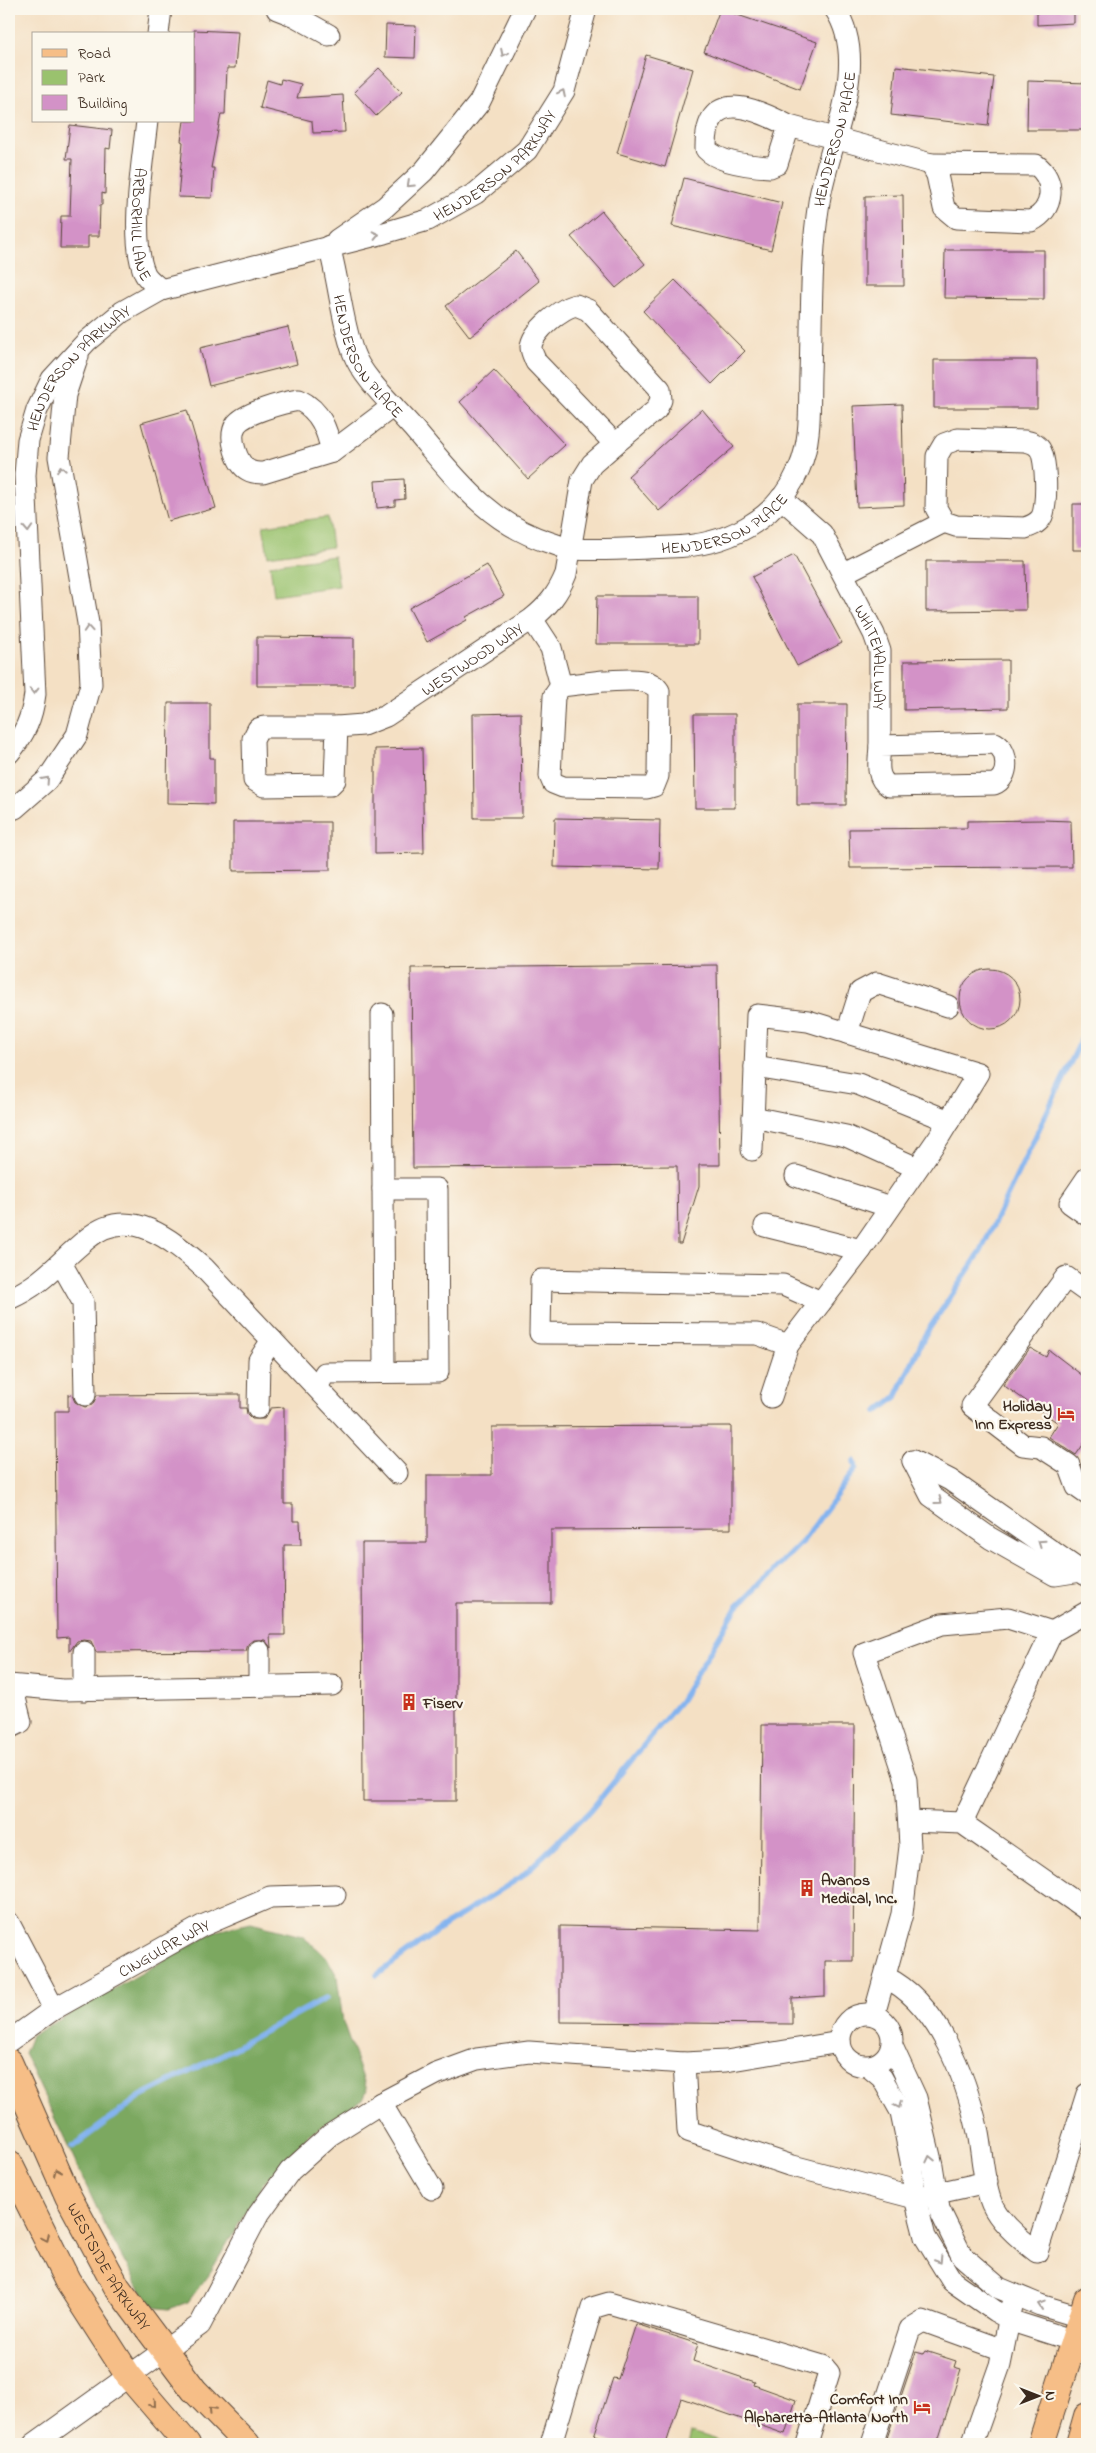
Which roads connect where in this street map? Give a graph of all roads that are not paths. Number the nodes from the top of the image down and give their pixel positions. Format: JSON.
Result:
{"nodes":[{"id":1,"x":160,"y":9,"type":"edge"},
{"id":2,"x":277,"y":9,"type":"edge"},
{"id":3,"x":525,"y":9,"type":"edge"},
{"id":4,"x":586,"y":9,"type":"edge"},
{"id":5,"x":835,"y":9,"type":"edge"},
{"id":6,"x":158,"y":32,"type":"edge"},
{"id":7,"x":329,"y":35,"type":"dead end"},
{"id":8,"x":147,"y":122,"type":"edge"},
{"id":9,"x":789,"y":126,"type":"dead end"},
{"id":10,"x":834,"y":139,"type":"junction"},
{"id":11,"x":931,"y":164,"type":"junction"},
{"id":12,"x":329,"y":246,"type":"junction"},
{"id":13,"x":161,"y":290,"type":"junction"},
{"id":14,"x":87,"y":341,"type":"junction"},
{"id":15,"x":393,"y":406,"type":"junction"},
{"id":16,"x":615,"y":444,"type":"junction"},
{"id":17,"x":332,"y":452,"type":"junction"},
{"id":18,"x":781,"y":498,"type":"junction"},
{"id":19,"x":944,"y":522,"type":"junction"},
{"id":20,"x":570,"y":549,"type":"junction"},
{"id":21,"x":844,"y":572,"type":"junction"},
{"id":22,"x":532,"y":619,"type":"junction"},
{"id":23,"x":561,"y":686,"type":"junction"},
{"id":24,"x":337,"y":727,"type":"junction"},
{"id":25,"x":880,"y":746,"type":"junction"},
{"id":26,"x":9,"y":753,"type":"edge"},
{"id":27,"x":9,"y":810,"type":"edge"},
{"id":28,"x":948,"y":1006,"type":"dead end"},
{"id":29,"x":382,"y":1014,"type":"dead end"},
{"id":30,"x":847,"y":1033,"type":"junction"},
{"id":31,"x":755,"y":1067,"type":"junction"},
{"id":32,"x":753,"y":1117,"type":"junction"},
{"id":33,"x":949,"y":1121,"type":"junction"},
{"id":34,"x":752,"y":1150,"type":"dead end"},
{"id":35,"x":917,"y":1168,"type":"junction"},
{"id":36,"x":796,"y":1176,"type":"dead end"},
{"id":37,"x":1087,"y":1178,"type":"edge"},
{"id":38,"x":383,"y":1189,"type":"junction"},
{"id":39,"x":890,"y":1207,"type":"junction"},
{"id":40,"x":1087,"y":1215,"type":"edge"},
{"id":41,"x":765,"y":1226,"type":"dead end"},
{"id":42,"x":861,"y":1250,"type":"junction"},
{"id":43,"x":61,"y":1263,"type":"junction"},
{"id":44,"x":1087,"y":1292,"type":"edge"},
{"id":45,"x":9,"y":1299,"type":"edge"},
{"id":46,"x":821,"y":1302,"type":"junction"},
{"id":47,"x":272,"y":1340,"type":"junction"},
{"id":48,"x":788,"y":1345,"type":"junction"},
{"id":49,"x":384,"y":1372,"type":"junction"},
{"id":50,"x":317,"y":1387,"type":"junction"},
{"id":51,"x":85,"y":1395,"type":"dead end"},
{"id":52,"x":771,"y":1397,"type":"dead end"},
{"id":53,"x":258,"y":1408,"type":"dead end"},
{"id":54,"x":397,"y":1473,"type":"dead end"},
{"id":55,"x":1087,"y":1494,"type":"edge"},
{"id":56,"x":1084,"y":1574,"type":"edge"},
{"id":57,"x":1087,"y":1612,"type":"edge"},
{"id":58,"x":1052,"y":1632,"type":"junction"},
{"id":59,"x":258,"y":1651,"type":"dead end"},
{"id":60,"x":84,"y":1652,"type":"dead end"},
{"id":61,"x":332,"y":1685,"type":"dead end"},
{"id":62,"x":10,"y":1686,"type":"edge"},
{"id":63,"x":260,"y":1686,"type":"junction"},
{"id":64,"x":84,"y":1690,"type":"junction"},
{"id":65,"x":9,"y":1728,"type":"edge"},
{"id":66,"x":909,"y":1821,"type":"junction"},
{"id":67,"x":962,"y":1822,"type":"junction"},
{"id":68,"x":335,"y":1895,"type":"dead end"},
{"id":69,"x":1087,"y":1910,"type":"edge"},
{"id":70,"x":9,"y":1923,"type":"edge"},
{"id":71,"x":885,"y":1977,"type":"junction"},
{"id":72,"x":54,"y":2009,"type":"junction"},
{"id":73,"x":874,"y":2015,"type":"junction"},
{"id":74,"x":9,"y":2041,"type":"edge"},
{"id":75,"x":840,"y":2042,"type":"junction"},
{"id":76,"x":892,"y":2046,"type":"junction"},
{"id":77,"x":9,"y":2062,"type":"edge"},
{"id":78,"x":684,"y":2063,"type":"junction"},
{"id":79,"x":868,"y":2067,"type":"junction"},
{"id":80,"x":1087,"y":2094,"type":"edge"},
{"id":81,"x":381,"y":2103,"type":"junction"},
{"id":82,"x":9,"y":2163,"type":"edge"},
{"id":83,"x":987,"y":2182,"type":"junction"},
{"id":84,"x":432,"y":2189,"type":"dead end"},
{"id":85,"x":937,"y":2195,"type":"junction"},
{"id":86,"x":915,"y":2198,"type":"junction"},
{"id":87,"x":1015,"y":2296,"type":"junction"},
{"id":88,"x":1008,"y":2318,"type":"junction"},
{"id":89,"x":1083,"y":2324,"type":"edge"},
{"id":90,"x":165,"y":2349,"type":"junction"},
{"id":91,"x":1003,"y":2350,"type":"junction"},
{"id":92,"x":128,"y":2375,"type":"junction"},
{"id":93,"x":1087,"y":2416,"type":"edge"},
{"id":94,"x":34,"y":2444,"type":"edge"},
{"id":95,"x":187,"y":2444,"type":"edge"},
{"id":96,"x":247,"y":2444,"type":"edge"},
{"id":97,"x":551,"y":2444,"type":"edge"},
{"id":98,"x":807,"y":2444,"type":"edge"},
{"id":99,"x":872,"y":2444,"type":"edge"},
{"id":100,"x":972,"y":2444,"type":"edge"},
{"id":101,"x":1041,"y":2444,"type":"edge"},
{"id":102,"x":1079,"y":2444,"type":"edge"}],
"edges":[{"from":1,"to":6,"type":"street"},
{"from":2,"to":7,"type":"street"},
{"from":3,"to":12,"type":"street","name":"HENDERSON PARKWAY","one_way":true},
{"from":12,"to":4,"type":"street","name":"HENDERSON PARKWAY","one_way":true},
{"from":5,"to":10,"type":"street","name":"HENDERSON PLACE"},
{"from":8,"to":13,"type":"street","name":"ARBORHILL LANE"},
{"from":9,"to":10,"type":"street"},
{"from":10,"to":11,"type":"street"},
{"from":10,"to":18,"type":"street","name":"HENDERSON PLACE"},
{"from":11,"to":11,"type":"street"},
{"from":12,"to":13,"type":"street","name":"HENDERSON PARKWAY"},
{"from":12,"to":15,"type":"street","name":"HENDERSON PLACE"},
{"from":13,"to":14,"type":"street","name":"HENDERSON PARKWAY"},
{"from":14,"to":26,"type":"street","name":"HENDERSON PARKWAY","one_way":true},
{"from":27,"to":14,"type":"street","one_way":true},
{"from":15,"to":17,"type":"street"},
{"from":15,"to":20,"type":"street","name":"HENDERSON PLACE"},
{"from":16,"to":16,"type":"street","name":"WESTWOOD WAY"},
{"from":16,"to":20,"type":"street","name":"WESTWOOD WAY"},
{"from":17,"to":17,"type":"street"},
{"from":18,"to":20,"type":"street","name":"HENDERSON PLACE"},
{"from":18,"to":21,"type":"street","name":"WHITEHALL WAY"},
{"from":19,"to":19,"type":"street"},
{"from":19,"to":21,"type":"street"},
{"from":20,"to":22,"type":"street","name":"WESTWOOD WAY"},
{"from":21,"to":25,"type":"street","name":"WHITEHALL WAY"},
{"from":22,"to":23,"type":"street"},
{"from":22,"to":24,"type":"street","name":"WESTWOOD WAY"},
{"from":23,"to":23,"type":"street"},
{"from":24,"to":24,"type":"street","name":"WESTWOOD WAY"},
{"from":25,"to":25,"type":"street","name":"WHITEHALL WAY"},
{"from":28,"to":30,"type":"street"},
{"from":29,"to":38,"type":"street"},
{"from":30,"to":31,"type":"street"},
{"from":30,"to":33,"type":"street"},
{"from":31,"to":32,"type":"street"},
{"from":31,"to":33,"type":"street"},
{"from":32,"to":34,"type":"street"},
{"from":32,"to":35,"type":"street"},
{"from":33,"to":35,"type":"street"},
{"from":35,"to":39,"type":"street"},
{"from":36,"to":39,"type":"street"},
{"from":37,"to":40,"type":"street"},
{"from":38,"to":49,"type":"street"},
{"from":38,"to":49,"type":"street"},
{"from":39,"to":42,"type":"street"},
{"from":41,"to":42,"type":"street"},
{"from":42,"to":46,"type":"street"},
{"from":43,"to":45,"type":"street"},
{"from":43,"to":47,"type":"street"},
{"from":43,"to":51,"type":"street"},
{"from":44,"to":55,"type":"street"},
{"from":46,"to":48,"type":"street"},
{"from":46,"to":48,"type":"street"},
{"from":47,"to":50,"type":"street"},
{"from":47,"to":53,"type":"street"},
{"from":48,"to":52,"type":"street"},
{"from":49,"to":50,"type":"street"},
{"from":50,"to":54,"type":"street"},
{"from":56,"to":56,"type":"street","one_way":true},
{"from":57,"to":58,"type":"street"},
{"from":58,"to":66,"type":"street"},
{"from":58,"to":67,"type":"street"},
{"from":59,"to":63,"type":"street"},
{"from":60,"to":64,"type":"street"},
{"from":61,"to":63,"type":"street"},
{"from":62,"to":64,"type":"street"},
{"from":62,"to":65,"type":"street"},
{"from":63,"to":64,"type":"street"},
{"from":66,"to":67,"type":"street"},
{"from":66,"to":71,"type":"street"},
{"from":67,"to":69,"type":"street"},
{"from":68,"to":72,"type":"street","name":"CINGULAR WAY"},
{"from":70,"to":72,"type":"street"},
{"from":71,"to":73,"type":"street"},
{"from":71,"to":83,"type":"street"},
{"from":72,"to":74,"type":"street","name":"CINGULAR WAY"},
{"from":73,"to":75,"type":"street"},
{"from":73,"to":76,"type":"street"},
{"from":75,"to":78,"type":"street"},
{"from":75,"to":79,"type":"street"},
{"from":76,"to":79,"type":"street"},
{"from":85,"to":76,"type":"street","one_way":true},
{"from":90,"to":77,"type":"main road","name":"WESTSIDE PARKWAY","one_way":true},
{"from":78,"to":81,"type":"street"},
{"from":78,"to":86,"type":"street"},
{"from":79,"to":86,"type":"street","one_way":true},
{"from":80,"to":83,"type":"street"},
{"from":81,"to":84,"type":"street"},
{"from":81,"to":90,"type":"street"},
{"from":82,"to":92,"type":"main road","one_way":true},
{"from":83,"to":85,"type":"street"},
{"from":85,"to":86,"type":"street"},
{"from":85,"to":87,"type":"street"},
{"from":86,"to":88,"type":"street","one_way":true},
{"from":87,"to":88,"type":"street"},
{"from":89,"to":87,"type":"street","one_way":true},
{"from":88,"to":89,"type":"street"},
{"from":88,"to":91,"type":"street"},
{"from":89,"to":101,"type":"main road"},
{"from":90,"to":92,"type":"street"},
{"from":96,"to":90,"type":"main road","name":"WESTSIDE PARKWAY","one_way":true},
{"from":91,"to":99,"type":"street"},
{"from":91,"to":100,"type":"street"},
{"from":92,"to":94,"type":"street"},
{"from":92,"to":95,"type":"main road","one_way":true},
{"from":93,"to":102,"type":"main road"},
{"from":97,"to":98,"type":"street"}]}
